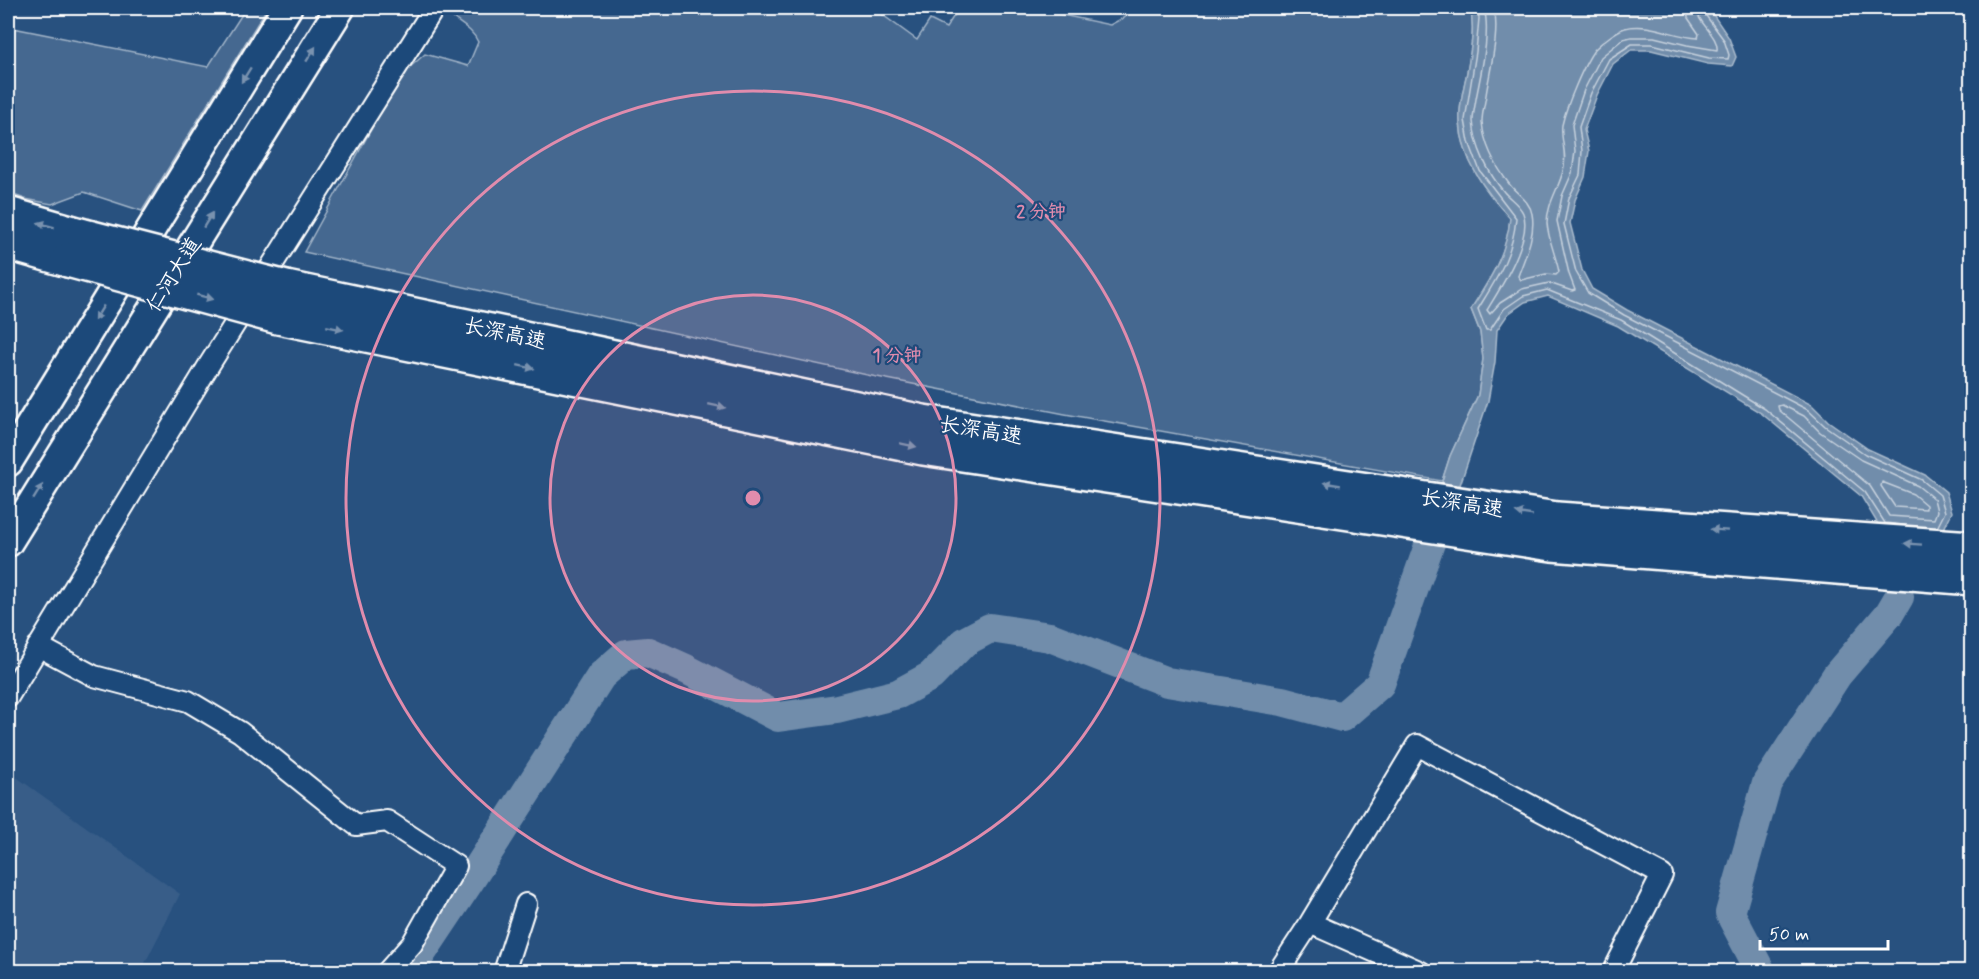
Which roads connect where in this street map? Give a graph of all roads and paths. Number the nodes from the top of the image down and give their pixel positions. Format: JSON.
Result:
{"nodes":[{"id":1,"x":287,"y":8,"type":"edge"},
{"id":2,"x":340,"y":8,"type":"edge"},
{"id":3,"x":434,"y":8,"type":"edge"},
{"id":4,"x":8,"y":214,"type":"edge"},
{"id":5,"x":8,"y":243,"type":"edge"},
{"id":6,"x":76,"y":248,"type":"junction"},
{"id":7,"x":282,"y":302,"type":"junction"},
{"id":8,"x":8,"y":462,"type":"edge"},
{"id":9,"x":8,"y":542,"type":"edge"},
{"id":10,"x":1971,"y":548,"type":"edge"},
{"id":11,"x":1971,"y":578,"type":"edge"},
{"id":12,"x":38,"y":646,"type":"junction"},
{"id":13,"x":8,"y":697,"type":"edge"},
{"id":14,"x":526,"y":904,"type":"dead end"},
{"id":15,"x":1310,"y":923,"type":"junction"},
{"id":16,"x":387,"y":972,"type":"edge"},
{"id":17,"x":504,"y":972,"type":"edge"},
{"id":18,"x":1278,"y":972,"type":"edge"},
{"id":19,"x":1421,"y":972,"type":"edge"},
{"id":20,"x":1613,"y":972,"type":"edge"}],
"edges":[{"from":1,"to":8,"type":"main road","name":"仁河大道","one_way":true},
{"from":9,"to":2,"type":"main road","name":"仁河大道","one_way":true},
{"from":3,"to":12,"type":"street"},
{"from":6,"to":4,"type":"highway","name":"长深高速","one_way":true},
{"from":5,"to":6,"type":"highway","name":"长深高速"},
{"from":6,"to":7,"type":"highway","name":"长深高速","bridge":true},
{"from":10,"to":7,"type":"highway","name":"长深高速","one_way":true},
{"from":7,"to":11,"type":"highway","name":"长深高速","one_way":true},
{"from":12,"to":13,"type":"street"},
{"from":12,"to":16,"type":"street"},
{"from":14,"to":17,"type":"street"},
{"from":15,"to":18,"type":"street"},
{"from":15,"to":19,"type":"street"},
{"from":15,"to":20,"type":"street"}]}
